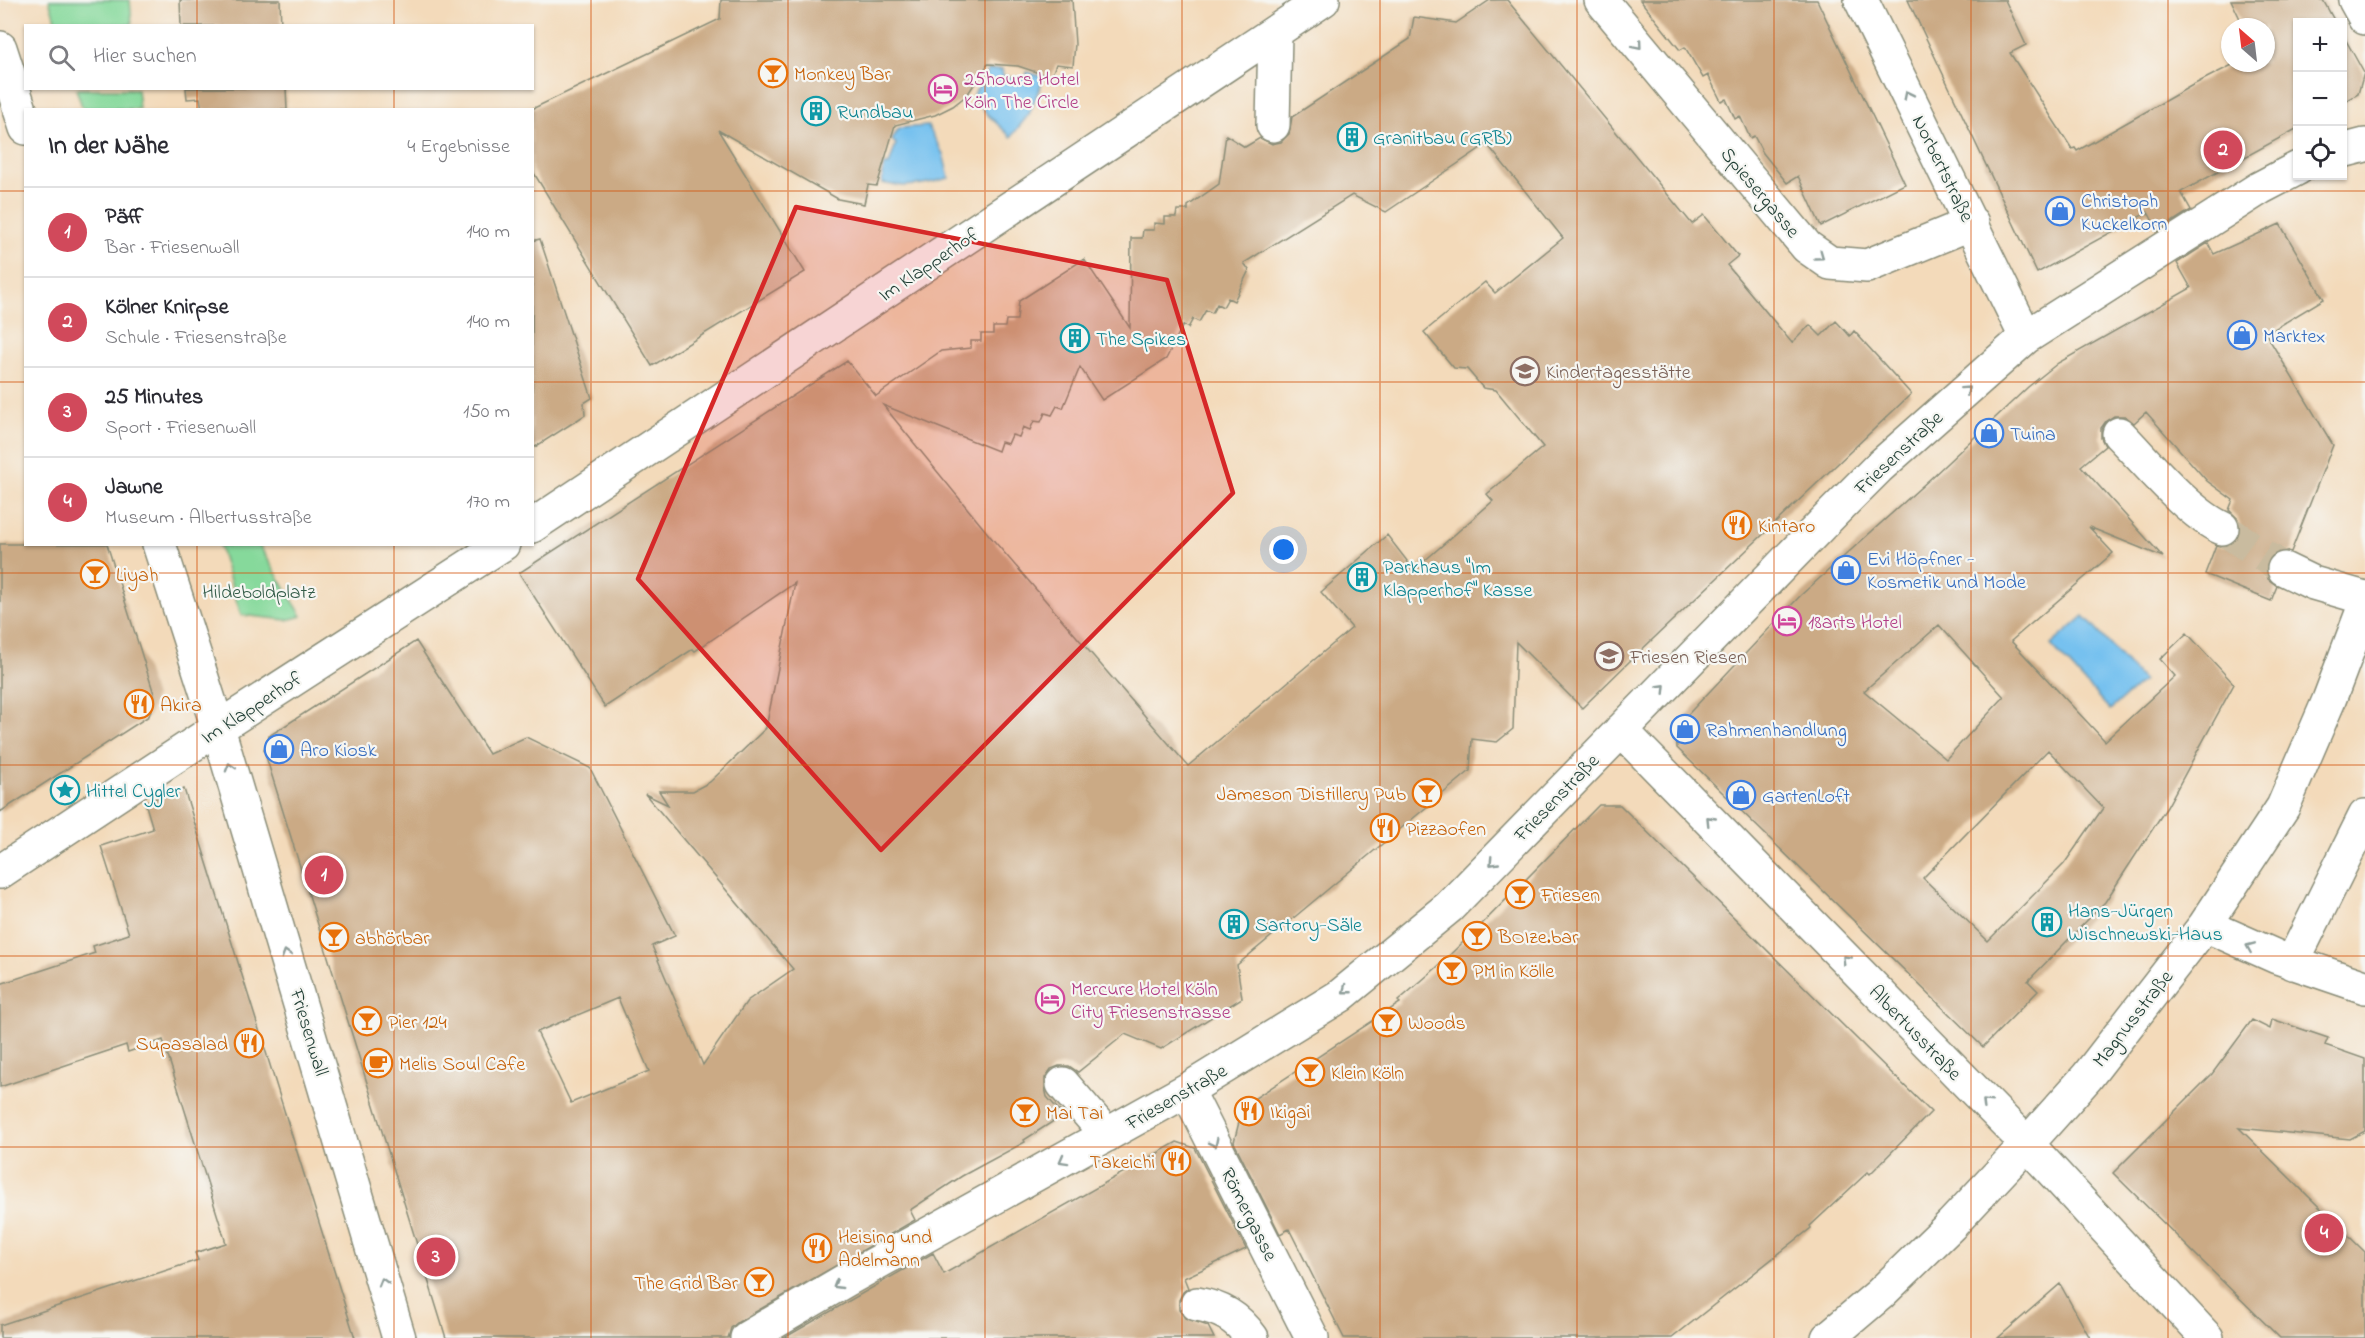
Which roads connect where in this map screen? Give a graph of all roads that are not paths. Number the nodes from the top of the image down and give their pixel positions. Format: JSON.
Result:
{"nodes":[{"id":1,"x":1323,"y":0,"type":"edge"},
{"id":2,"x":1601,"y":0,"type":"edge"},
{"id":3,"x":1861,"y":0,"type":"edge"},
{"id":4,"x":2355,"y":0,"type":"edge"},
{"id":5,"x":2365,"y":18,"type":"edge"},
{"id":6,"x":1275,"y":32,"type":"junction"},
{"id":7,"x":0,"y":48,"type":"edge"},
{"id":8,"x":24,"y":122,"type":"edge"},
{"id":9,"x":1273,"y":125,"type":"dead end"},
{"id":10,"x":2365,"y":145,"type":"edge"},
{"id":11,"x":2347,"y":150,"type":"edge"},
{"id":12,"x":2293,"y":172,"type":"edge"},
{"id":13,"x":1972,"y":223,"type":"junction"},
{"id":14,"x":2026,"y":337,"type":"junction"},
{"id":15,"x":2119,"y":434,"type":"dead end"},
{"id":16,"x":534,"y":525,"type":"edge"},
{"id":17,"x":2222,"y":528,"type":"tunnel mouth"},
{"id":18,"x":160,"y":546,"type":"edge"},
{"id":19,"x":500,"y":546,"type":"edge"},
{"id":20,"x":2284,"y":569,"type":"tunnel mouth"},
{"id":21,"x":2365,"y":598,"type":"edge"},
{"id":22,"x":2365,"y":605,"type":"edge"},
{"id":23,"x":218,"y":728,"type":"junction"},
{"id":24,"x":1621,"y":730,"type":"junction"},
{"id":25,"x":2365,"y":816,"type":"edge"},
{"id":26,"x":0,"y":872,"type":"edge"},
{"id":27,"x":2205,"y":925,"type":"junction"},
{"id":28,"x":2292,"y":963,"type":"junction"},
{"id":29,"x":2365,"y":987,"type":"edge"},
{"id":30,"x":1063,"y":1084,"type":"dead end"},
{"id":31,"x":1187,"y":1090,"type":"junction"},
{"id":32,"x":1107,"y":1135,"type":"junction"},
{"id":33,"x":2027,"y":1144,"type":"junction"},
{"id":34,"x":1197,"y":1304,"type":"dead end"},
{"id":35,"x":399,"y":1338,"type":"edge"},
{"id":36,"x":747,"y":1338,"type":"edge"},
{"id":37,"x":1252,"y":1338,"type":"edge"},
{"id":38,"x":1312,"y":1338,"type":"edge"},
{"id":39,"x":1828,"y":1338,"type":"edge"},
{"id":40,"x":2207,"y":1338,"type":"edge"}],
"edges":[{"from":1,"to":6,"type":"street","name":"Im Klapperhof"},
{"from":2,"to":13,"type":"street","name":"Spiesergasse","one_way":true},
{"from":13,"to":3,"type":"street","name":"Norbertstraße","one_way":true},
{"from":4,"to":5,"type":"street"},
{"from":6,"to":9,"type":"street"},
{"from":6,"to":16,"type":"street","name":"Im Klapperhof"},
{"from":7,"to":8,"type":"street"},
{"from":10,"to":11,"type":"street"},
{"from":12,"to":14,"type":"street","name":"Friesenstraße"},
{"from":13,"to":14,"type":"street","name":"Norbertstraße"},
{"from":24,"to":14,"type":"street","name":"Friesenstraße","one_way":true},
{"from":15,"to":17,"type":"street"},
{"from":18,"to":23,"type":"street"},
{"from":19,"to":23,"type":"street","name":"Im Klapperhof"},
{"from":20,"to":21,"type":"street"},
{"from":22,"to":27,"type":"street","name":"Magnusstraße"},
{"from":23,"to":26,"type":"street","name":"Im Klapperhof"},
{"from":35,"to":23,"type":"street","name":"Friesenwall","one_way":true},
{"from":24,"to":31,"type":"street","name":"Friesenstraße","one_way":true},
{"from":33,"to":24,"type":"street","name":"Albertusstraße","one_way":true},
{"from":25,"to":28,"type":"street"},
{"from":28,"to":27,"type":"street","one_way":true},
{"from":27,"to":33,"type":"street","name":"Magnusstraße"},
{"from":28,"to":29,"type":"street"},
{"from":30,"to":32,"type":"street"},
{"from":31,"to":32,"type":"street","name":"Friesenstraße"},
{"from":31,"to":38,"type":"street","name":"Römergasse","one_way":true},
{"from":32,"to":36,"type":"street","name":"Friesenstraße","one_way":true},
{"from":33,"to":39,"type":"street","name":"Magnusstraße"},
{"from":33,"to":40,"type":"street","name":"Albertusstraße"},
{"from":34,"to":37,"type":"street"}]}
